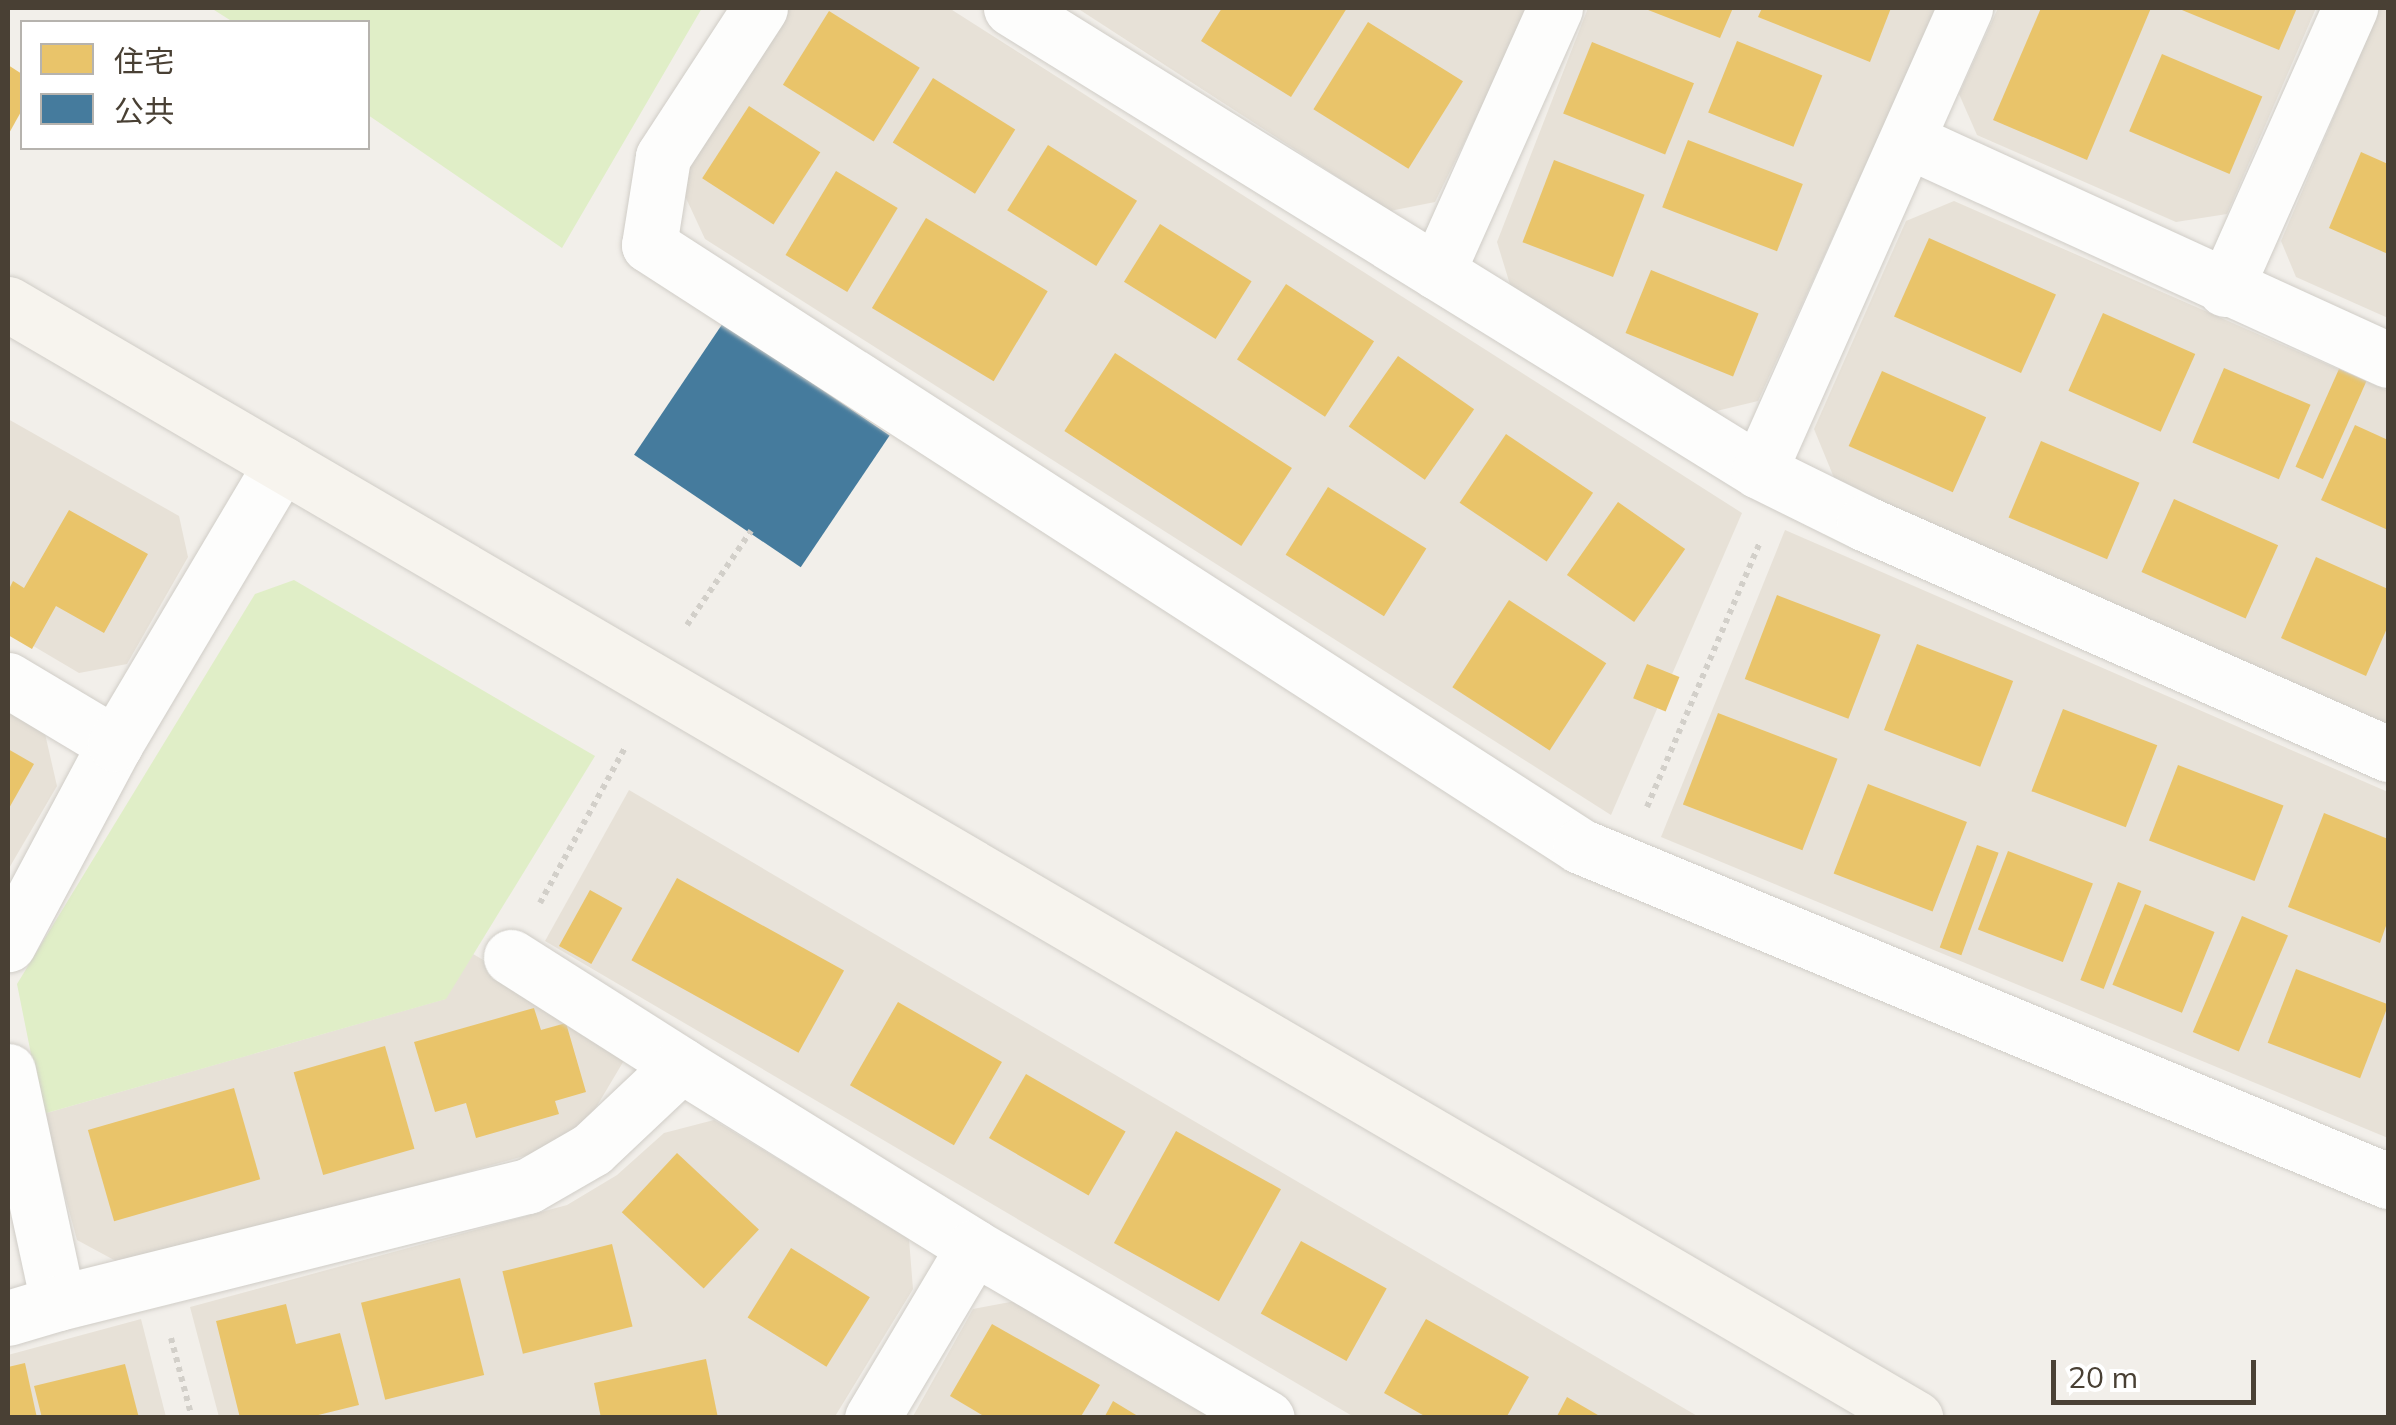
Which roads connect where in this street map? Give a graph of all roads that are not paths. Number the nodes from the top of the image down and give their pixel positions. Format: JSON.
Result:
{"nodes":[{"id":1,"x":760,"y":8,"type":"edge"},
{"id":2,"x":1011,"y":8,"type":"edge"},
{"id":3,"x":1555,"y":8,"type":"edge"},
{"id":4,"x":1965,"y":8,"type":"edge"},
{"id":5,"x":2350,"y":8,"type":"edge"},
{"id":6,"x":1907,"y":140,"type":"junction"},
{"id":7,"x":1437,"y":272,"type":"junction"},
{"id":8,"x":2225,"y":289,"type":"junction"},
{"id":9,"x":8,"y":304,"type":"edge"},
{"id":10,"x":2388,"y":360,"type":"edge"},
{"id":11,"x":281,"y":464,"type":"junction"},
{"id":12,"x":1772,"y":478,"type":"junction"},
{"id":13,"x":8,"y":680,"type":"edge"},
{"id":14,"x":115,"y":744,"type":"junction"},
{"id":15,"x":2388,"y":754,"type":"edge"},
{"id":16,"x":8,"y":944,"type":"edge"},
{"id":17,"x":511,"y":957,"type":"road end"},
{"id":18,"x":681,"y":1065,"type":"junction"},
{"id":19,"x":8,"y":1070,"type":"edge"},
{"id":20,"x":2388,"y":1181,"type":"edge"},
{"id":21,"x":974,"y":1247,"type":"junction"},
{"id":22,"x":33,"y":1311,"type":"edge"},
{"id":23,"x":872,"y":1418,"type":"edge"},
{"id":24,"x":1267,"y":1418,"type":"edge"},
{"id":25,"x":1915,"y":1418,"type":"edge"}],
"edges":[{"from":1,"to":20,"type":"street"},
{"from":2,"to":7,"type":"street"},
{"from":3,"to":7,"type":"street"},
{"from":4,"to":6,"type":"street"},
{"from":5,"to":8,"type":"street"},
{"from":6,"to":8,"type":"street"},
{"from":6,"to":12,"type":"street"},
{"from":7,"to":12,"type":"street"},
{"from":8,"to":10,"type":"street"},
{"from":9,"to":11,"type":"street"},
{"from":11,"to":14,"type":"street"},
{"from":11,"to":25,"type":"street"},
{"from":12,"to":15,"type":"street"},
{"from":13,"to":14,"type":"street"},
{"from":14,"to":16,"type":"street"},
{"from":17,"to":18,"type":"street"},
{"from":18,"to":21,"type":"street"},
{"from":18,"to":22,"type":"street"},
{"from":19,"to":22,"type":"street"},
{"from":21,"to":23,"type":"street"},
{"from":21,"to":24,"type":"street"}]}
